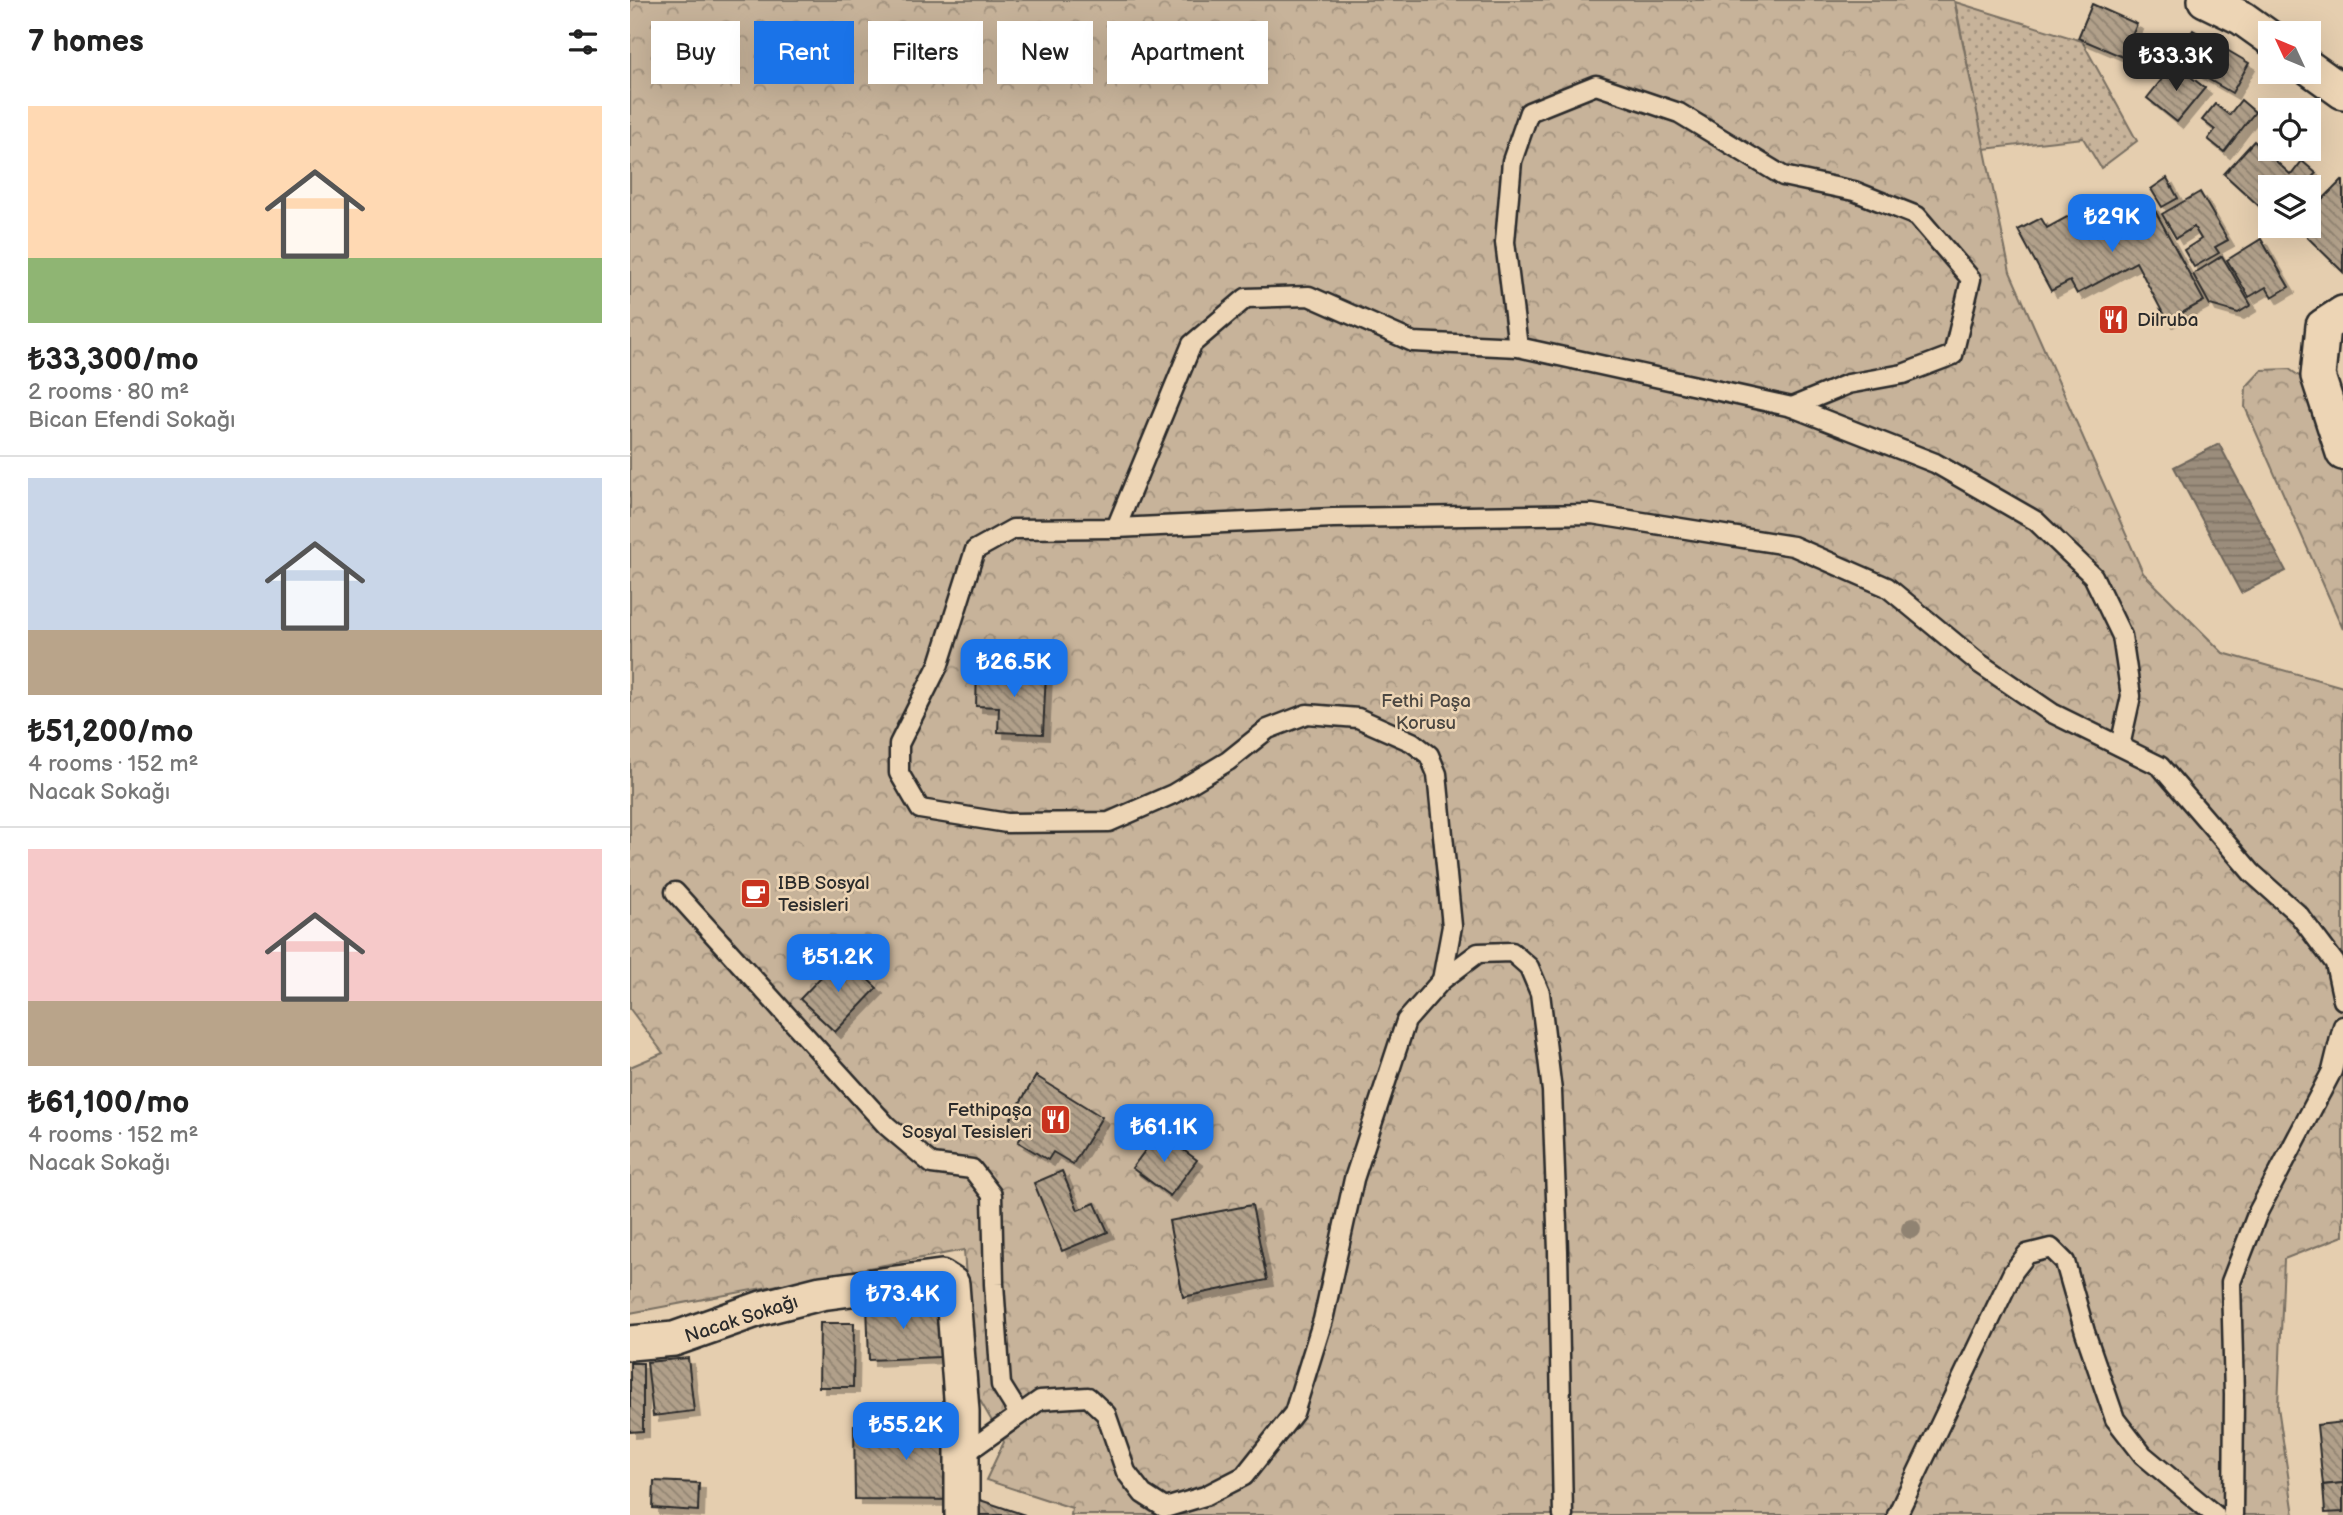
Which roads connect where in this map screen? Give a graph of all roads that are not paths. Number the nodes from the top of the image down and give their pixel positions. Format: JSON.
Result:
{"nodes":[{"id":1,"x":2205,"y":0,"type":"edge"},
{"id":2,"x":2258,"y":29,"type":"edge"},
{"id":3,"x":2321,"y":76,"type":"edge"},
{"id":4,"x":2343,"y":92,"type":"edge"},
{"id":5,"x":2343,"y":313,"type":"edge"},
{"id":6,"x":1518,"y":347,"type":"junction"},
{"id":7,"x":1792,"y":407,"type":"junction"},
{"id":8,"x":2343,"y":453,"type":"edge"},
{"id":9,"x":1116,"y":528,"type":"junction"},
{"id":10,"x":2120,"y":746,"type":"junction"},
{"id":11,"x":675,"y":892,"type":"dead end"},
{"id":12,"x":1442,"y":980,"type":"junction"},
{"id":13,"x":2343,"y":1000,"type":"edge"},
{"id":14,"x":2343,"y":1026,"type":"edge"},
{"id":15,"x":630,"y":1343,"type":"edge"},
{"id":16,"x":1018,"y":1414,"type":"junction"},
{"id":17,"x":963,"y":1455,"type":"junction"},
{"id":18,"x":962,"y":1515,"type":"edge"},
{"id":19,"x":1563,"y":1515,"type":"edge"},
{"id":20,"x":1897,"y":1515,"type":"edge"},
{"id":21,"x":2215,"y":1515,"type":"edge"},
{"id":22,"x":2233,"y":1515,"type":"edge"}],
"edges":[{"from":1,"to":2,"type":"street"},
{"from":3,"to":4,"type":"street"},
{"from":5,"to":8,"type":"street"},
{"from":6,"to":7,"type":"lane"},
{"from":6,"to":7,"type":"lane"},
{"from":6,"to":9,"type":"lane"},
{"from":7,"to":10,"type":"lane"},
{"from":9,"to":10,"type":"lane"},
{"from":9,"to":12,"type":"lane"},
{"from":10,"to":13,"type":"lane"},
{"from":11,"to":16,"type":"lane"},
{"from":12,"to":16,"type":"lane"},
{"from":12,"to":19,"type":"lane"},
{"from":14,"to":22,"type":"lane"},
{"from":15,"to":17,"type":"street","name":"Nacak Sokağı"},
{"from":16,"to":17,"type":"lane"},
{"from":17,"to":18,"type":"street","name":"Nacak Sokağı"},
{"from":20,"to":21,"type":"lane"}]}
